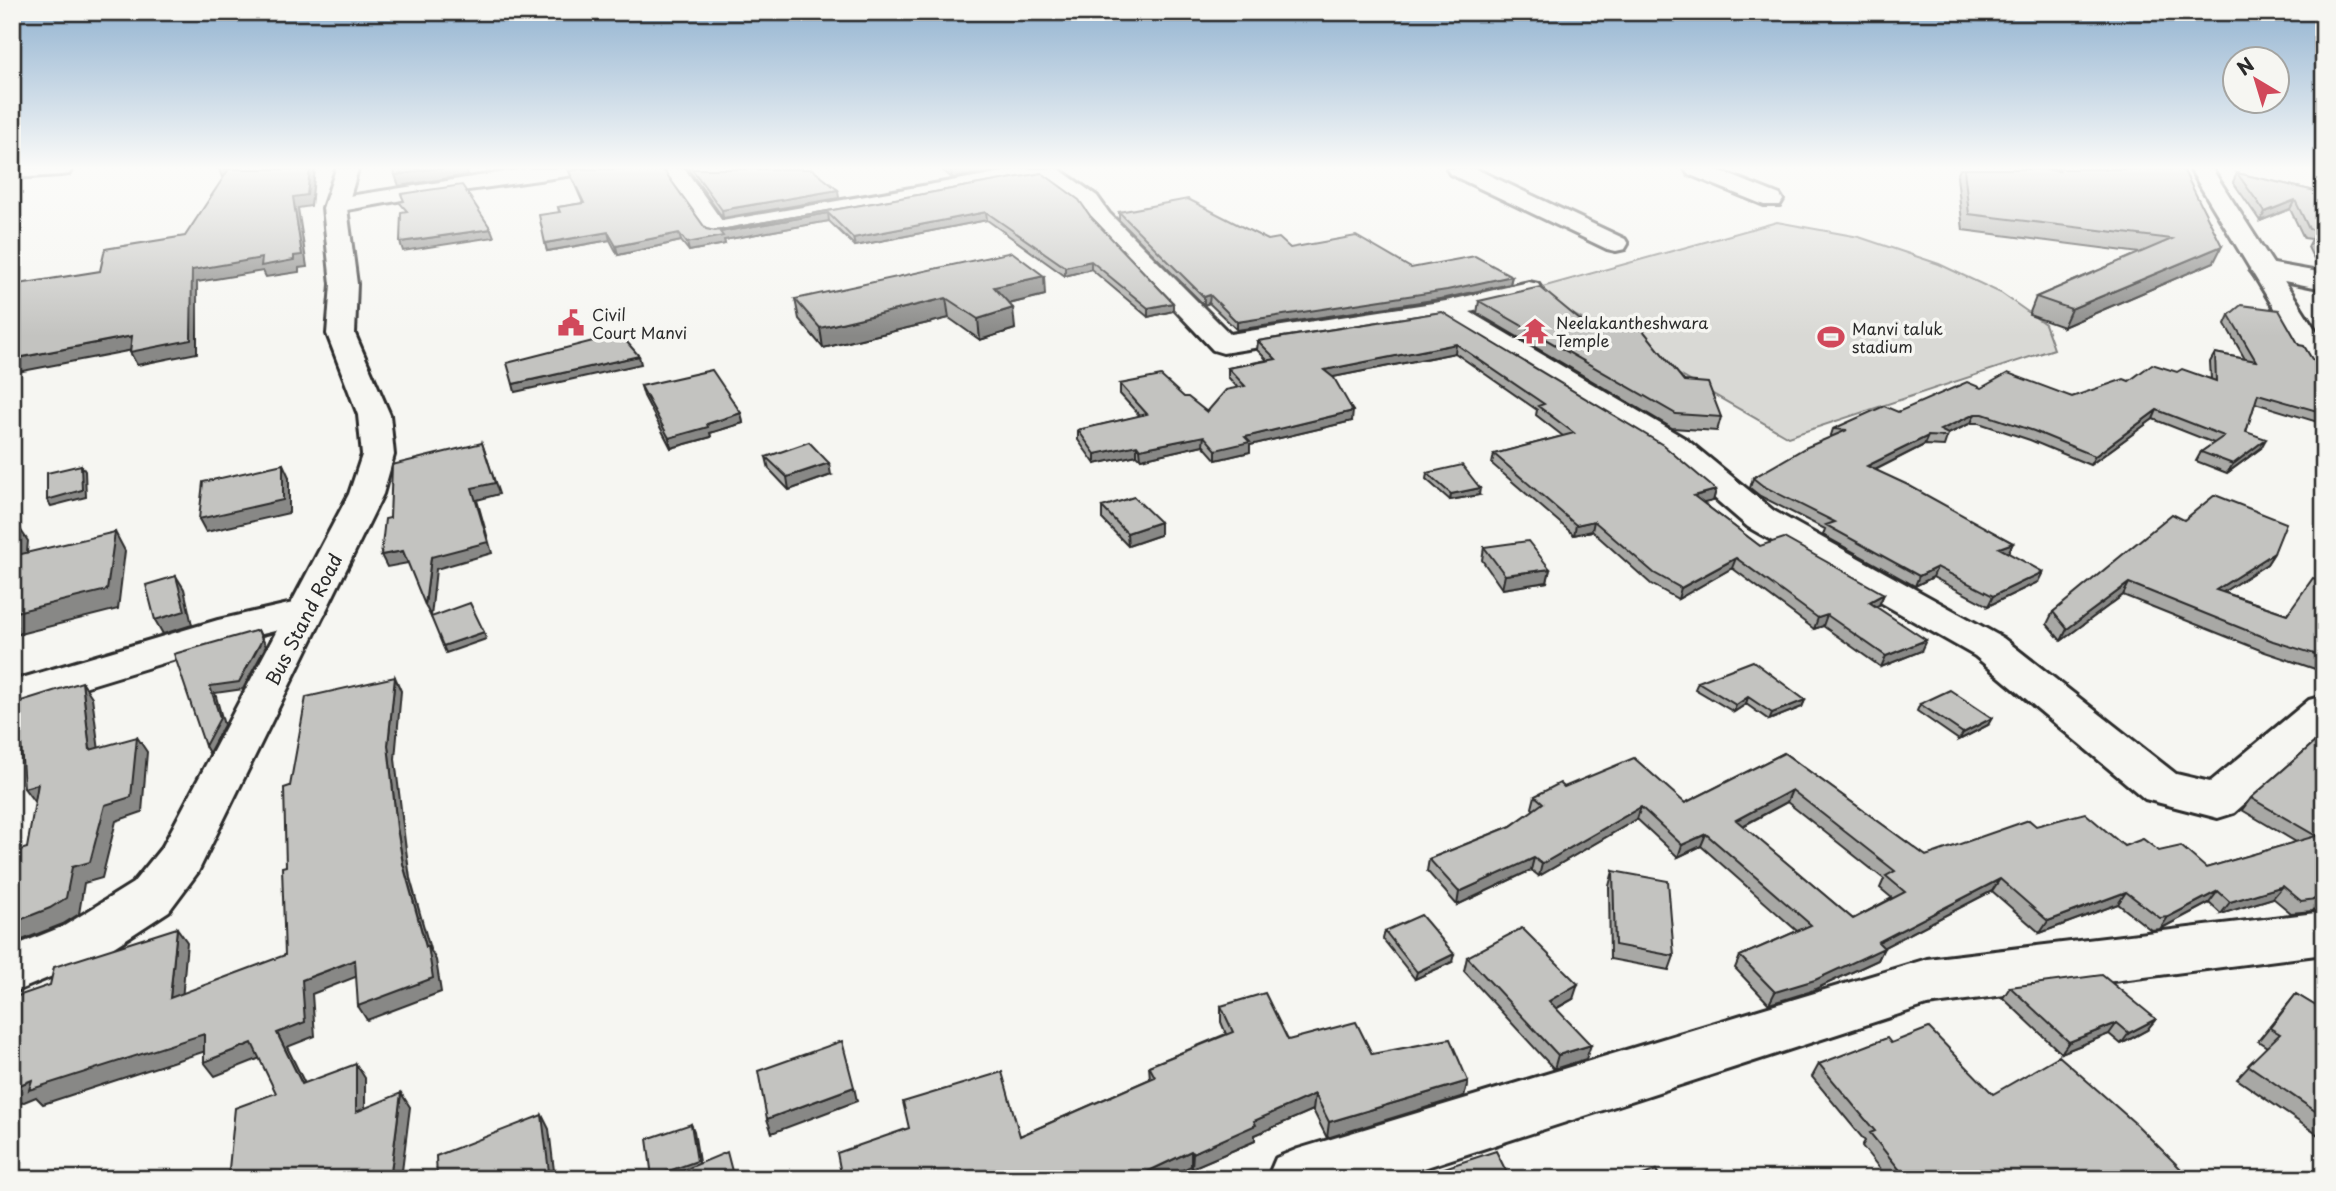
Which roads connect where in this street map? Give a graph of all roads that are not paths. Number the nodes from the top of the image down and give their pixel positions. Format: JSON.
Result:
{"nodes":[{"id":1,"x":343,"y":225,"type":"edge"},
{"id":2,"x":713,"y":225,"type":"edge"},
{"id":3,"x":741,"y":225,"type":"edge"},
{"id":4,"x":1107,"y":225,"type":"edge"},
{"id":5,"x":1575,"y":225,"type":"edge"},
{"id":6,"x":2235,"y":225,"type":"edge"},
{"id":7,"x":1616,"y":244,"type":"dead end"},
{"id":8,"x":2263,"y":270,"type":"junction"},
{"id":9,"x":2324,"y":281,"type":"edge"},
{"id":10,"x":1531,"y":290,"type":"edge"},
{"id":11,"x":1446,"y":309,"type":"junction"},
{"id":12,"x":2324,"y":366,"type":"edge"},
{"id":13,"x":306,"y":612,"type":"junction"},
{"id":14,"x":12,"y":695,"type":"edge"},
{"id":15,"x":2324,"y":710,"type":"edge"},
{"id":16,"x":2324,"y":933,"type":"edge"},
{"id":17,"x":12,"y":971,"type":"edge"},
{"id":18,"x":1298,"y":1179,"type":"edge"}],
"edges":[{"from":1,"to":13,"type":"street","name":"Bus Stand Road"},
{"from":2,"to":3,"type":"street"},
{"from":4,"to":11,"type":"street"},
{"from":5,"to":7,"type":"street"},
{"from":6,"to":8,"type":"street"},
{"from":8,"to":9,"type":"street"},
{"from":8,"to":12,"type":"street"},
{"from":10,"to":11,"type":"street"},
{"from":11,"to":15,"type":"street"},
{"from":13,"to":14,"type":"street"},
{"from":13,"to":17,"type":"street","name":"Bus Stand Road"},
{"from":16,"to":18,"type":"street"}]}
